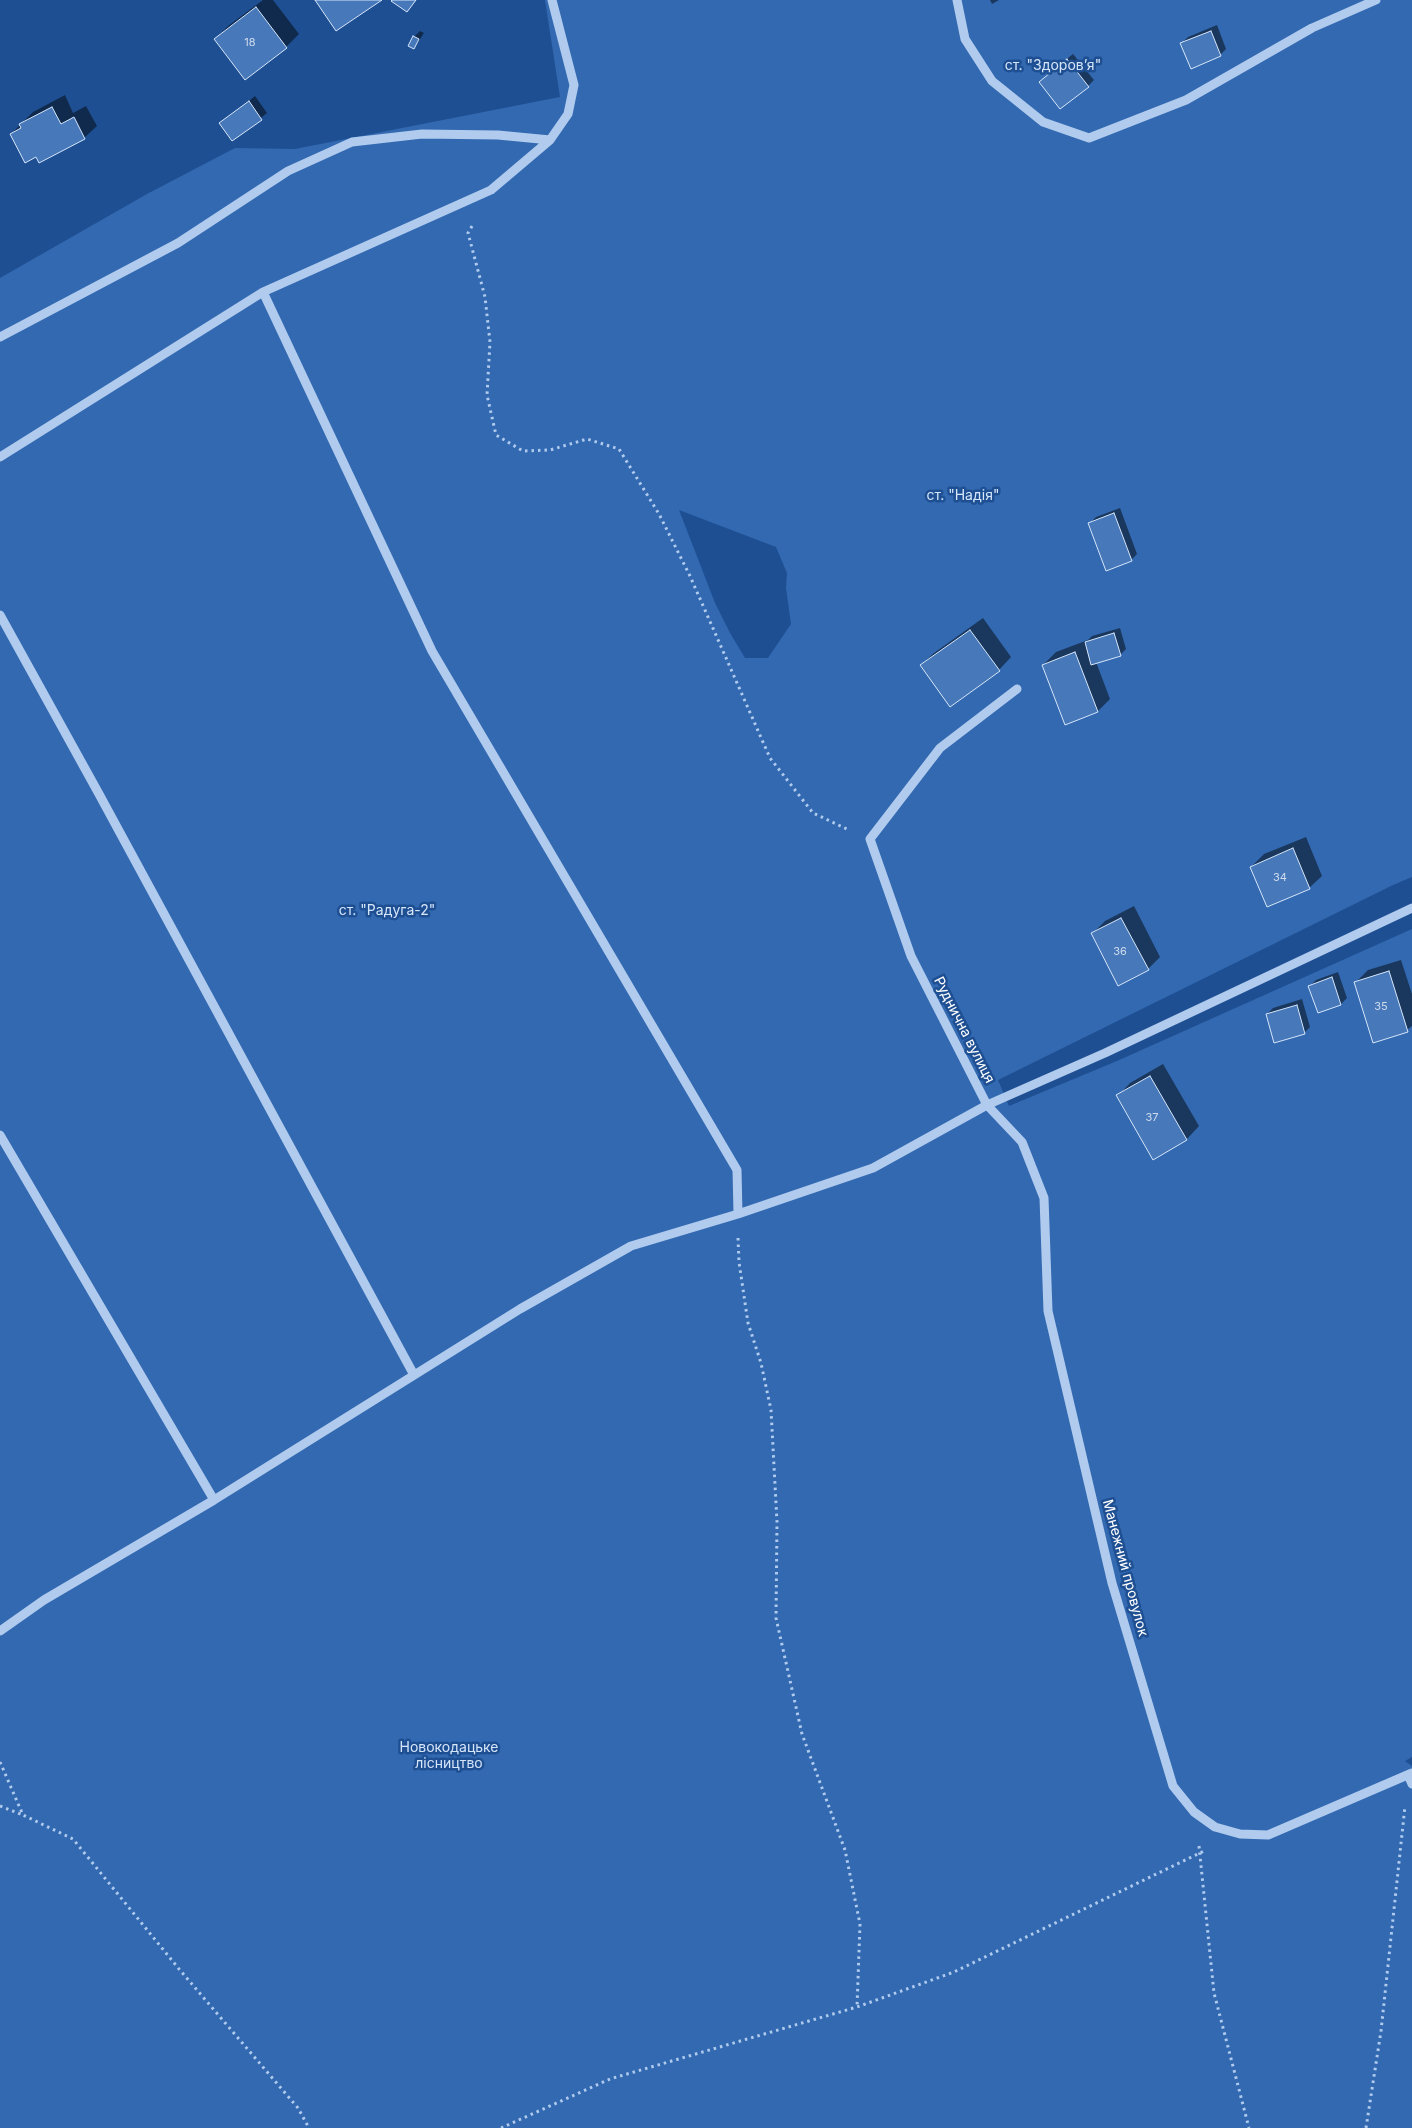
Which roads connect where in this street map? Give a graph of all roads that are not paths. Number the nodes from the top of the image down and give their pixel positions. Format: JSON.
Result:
{"nodes":[{"id":1,"x":552,"y":0,"type":"edge"},
{"id":2,"x":957,"y":0,"type":"edge"},
{"id":3,"x":1376,"y":0,"type":"edge"},
{"id":4,"x":550,"y":140,"type":"junction"},
{"id":5,"x":263,"y":292,"type":"junction"},
{"id":6,"x":0,"y":337,"type":"edge"},
{"id":7,"x":0,"y":457,"type":"edge"},
{"id":8,"x":0,"y":616,"type":"edge"},
{"id":9,"x":1017,"y":689,"type":"dead end"},
{"id":10,"x":1412,"y":908,"type":"edge"},
{"id":11,"x":988,"y":1105,"type":"junction"},
{"id":12,"x":0,"y":1135,"type":"edge"},
{"id":13,"x":738,"y":1214,"type":"junction"},
{"id":14,"x":414,"y":1375,"type":"junction"},
{"id":15,"x":214,"y":1500,"type":"junction"},
{"id":16,"x":0,"y":1631,"type":"edge"},
{"id":17,"x":1410,"y":1774,"type":"edge"},
{"id":18,"x":1412,"y":1784,"type":"edge"}],
"edges":[{"from":1,"to":4,"type":"street"},
{"from":2,"to":3,"type":"street"},
{"from":4,"to":5,"type":"street"},
{"from":4,"to":6,"type":"street"},
{"from":5,"to":7,"type":"street"},
{"from":5,"to":13,"type":"street"},
{"from":8,"to":14,"type":"street"},
{"from":9,"to":11,"type":"street","name":"Руднична вулиця"},
{"from":10,"to":11,"type":"street","name":"Руднична вулиця"},
{"from":11,"to":13,"type":"street"},
{"from":11,"to":17,"type":"street","name":"Манежний провулок"},
{"from":12,"to":15,"type":"street"},
{"from":13,"to":14,"type":"street"},
{"from":14,"to":15,"type":"street"},
{"from":15,"to":16,"type":"street"},
{"from":17,"to":18,"type":"street"}]}
